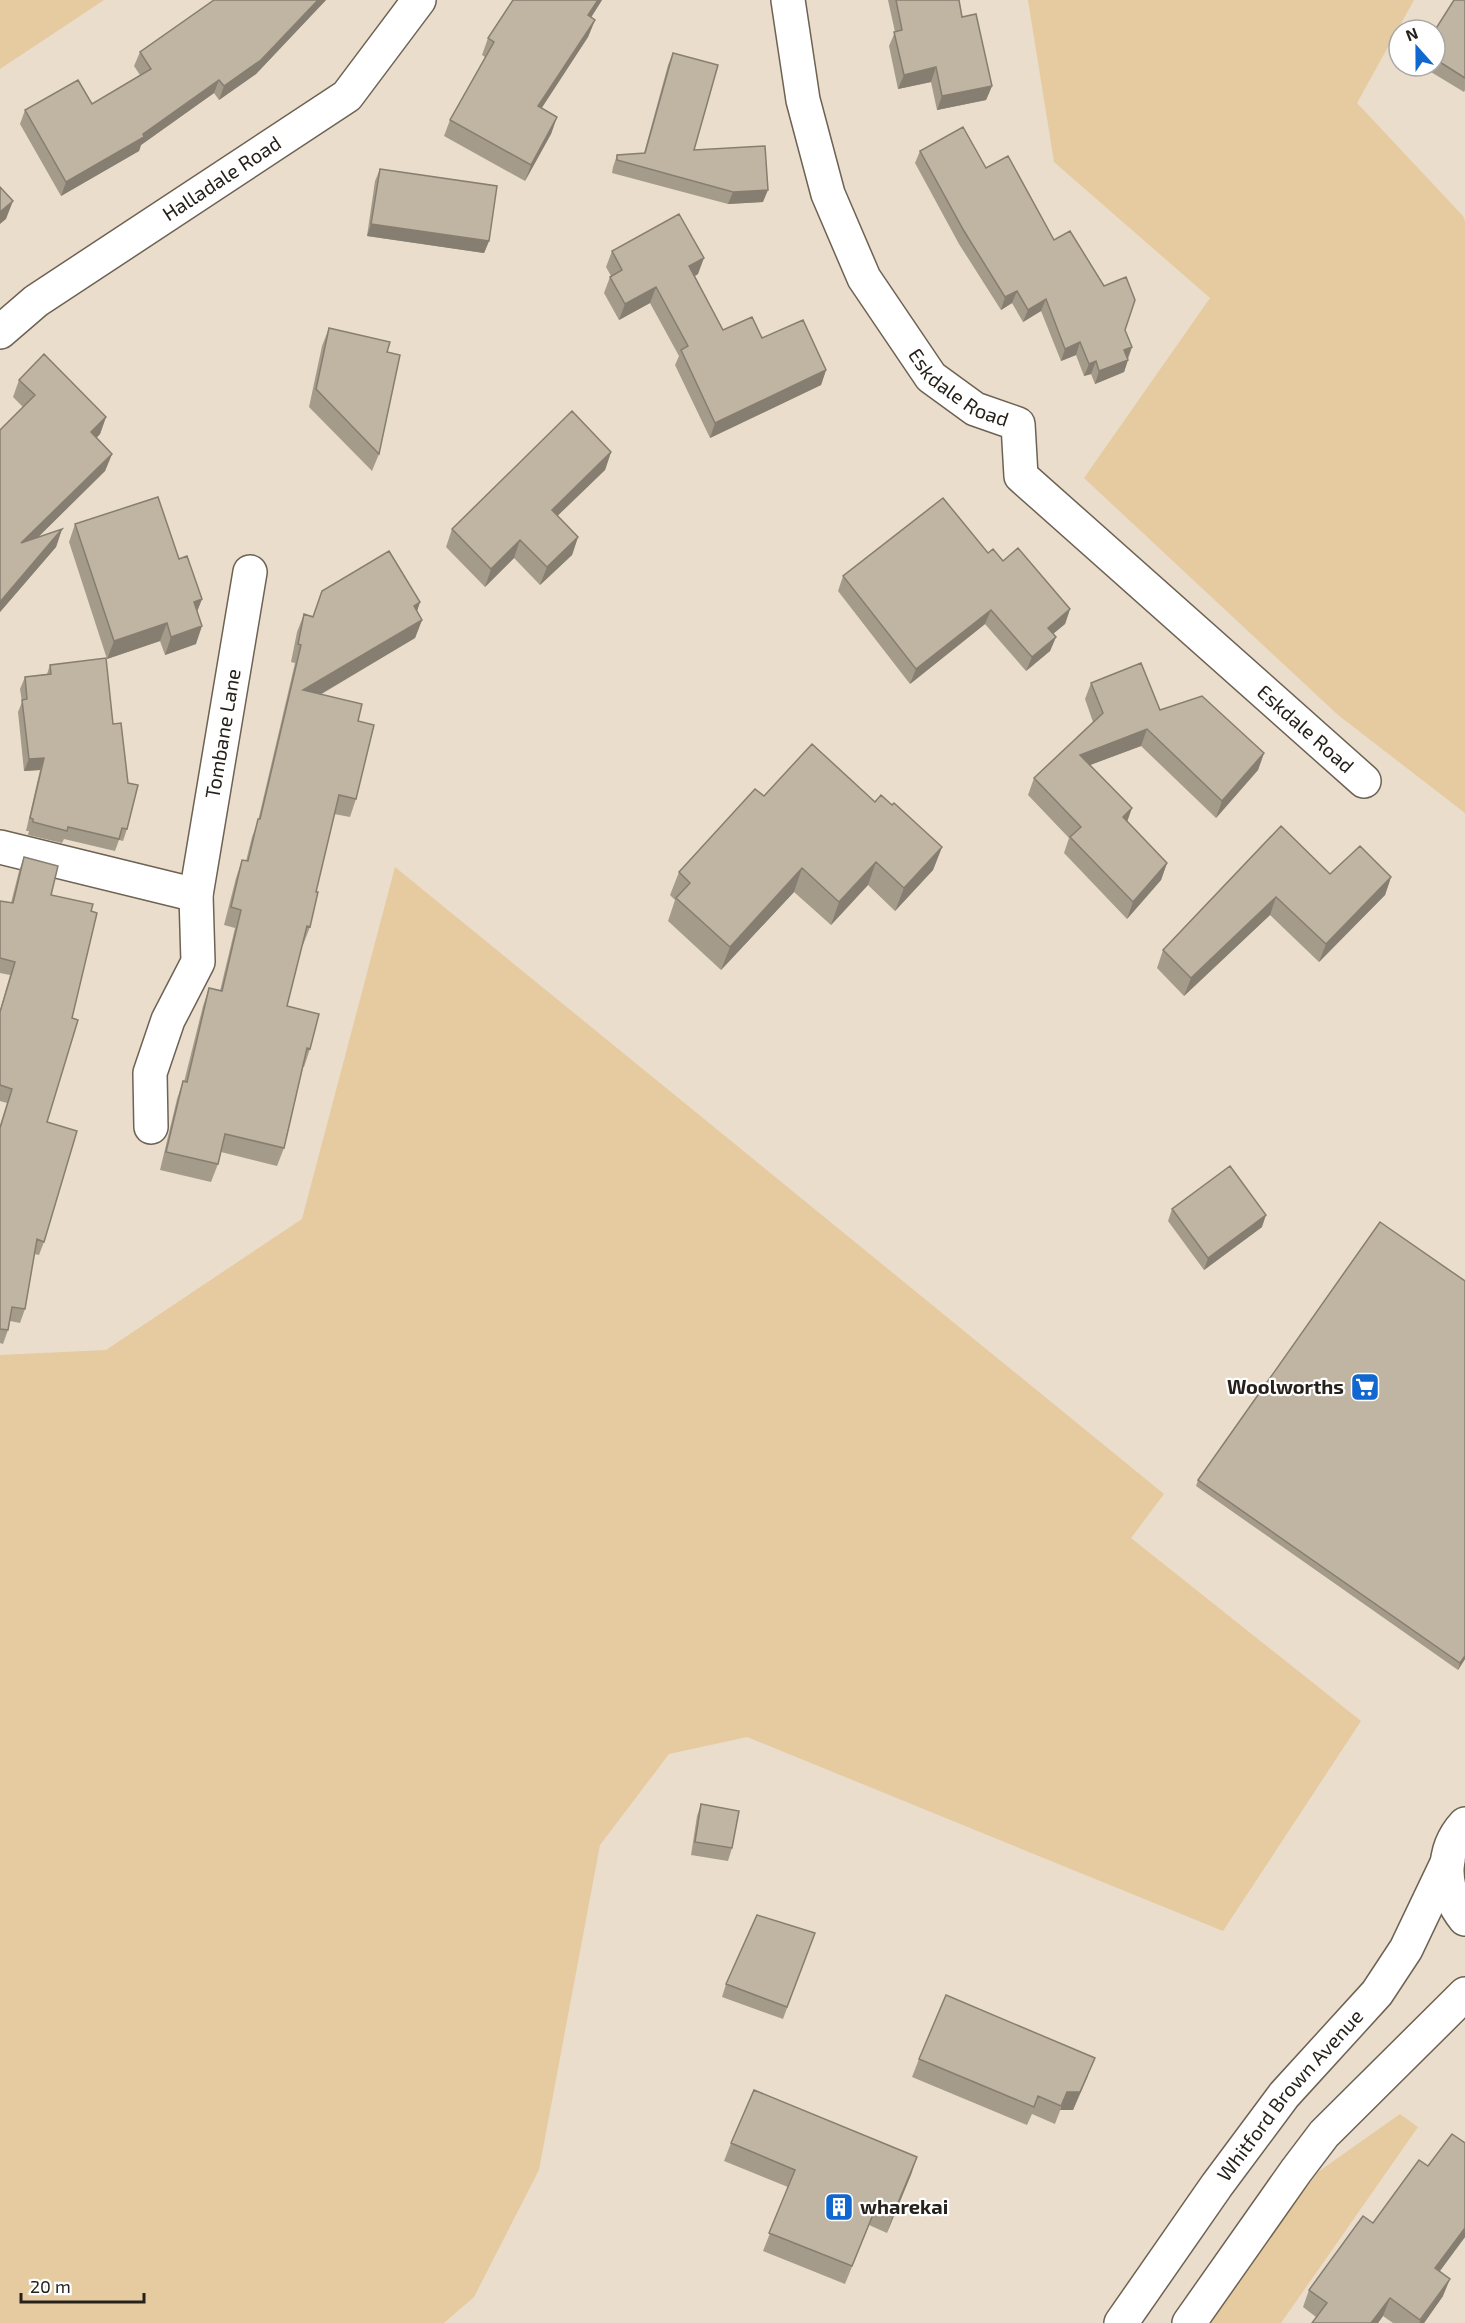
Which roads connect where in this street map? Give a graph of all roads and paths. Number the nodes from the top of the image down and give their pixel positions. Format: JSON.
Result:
{"nodes":[{"id":1,"x":419,"y":0,"type":"edge"},
{"id":2,"x":788,"y":0,"type":"edge"},
{"id":3,"x":0,"y":332,"type":"edge"},
{"id":4,"x":250,"y":572,"type":"dead end"},
{"id":5,"x":1365,"y":781,"type":"dead end"},
{"id":6,"x":0,"y":847,"type":"edge"},
{"id":7,"x":196,"y":895,"type":"junction"},
{"id":8,"x":151,"y":1127,"type":"dead end"},
{"id":9,"x":1465,"y":1824,"type":"edge"},
{"id":10,"x":1448,"y":1861,"type":"junction"},
{"id":11,"x":1465,"y":1919,"type":"edge"},
{"id":12,"x":1465,"y":1994,"type":"edge"},
{"id":13,"x":1121,"y":2323,"type":"edge"},
{"id":14,"x":1189,"y":2323,"type":"edge"}],
"edges":[{"from":1,"to":3,"type":"street","name":"Halladale Road"},
{"from":2,"to":5,"type":"street","name":"Eskdale Road"},
{"from":4,"to":7,"type":"street","name":"Tombane Lane"},
{"from":6,"to":7,"type":"street"},
{"from":7,"to":8,"type":"street","name":"Tombane Lane"},
{"from":9,"to":10,"type":"street","name":"Whitford Brown Avenue"},
{"from":10,"to":11,"type":"street"},
{"from":10,"to":13,"type":"street","name":"Whitford Brown Avenue"},
{"from":12,"to":14,"type":"street"}]}
